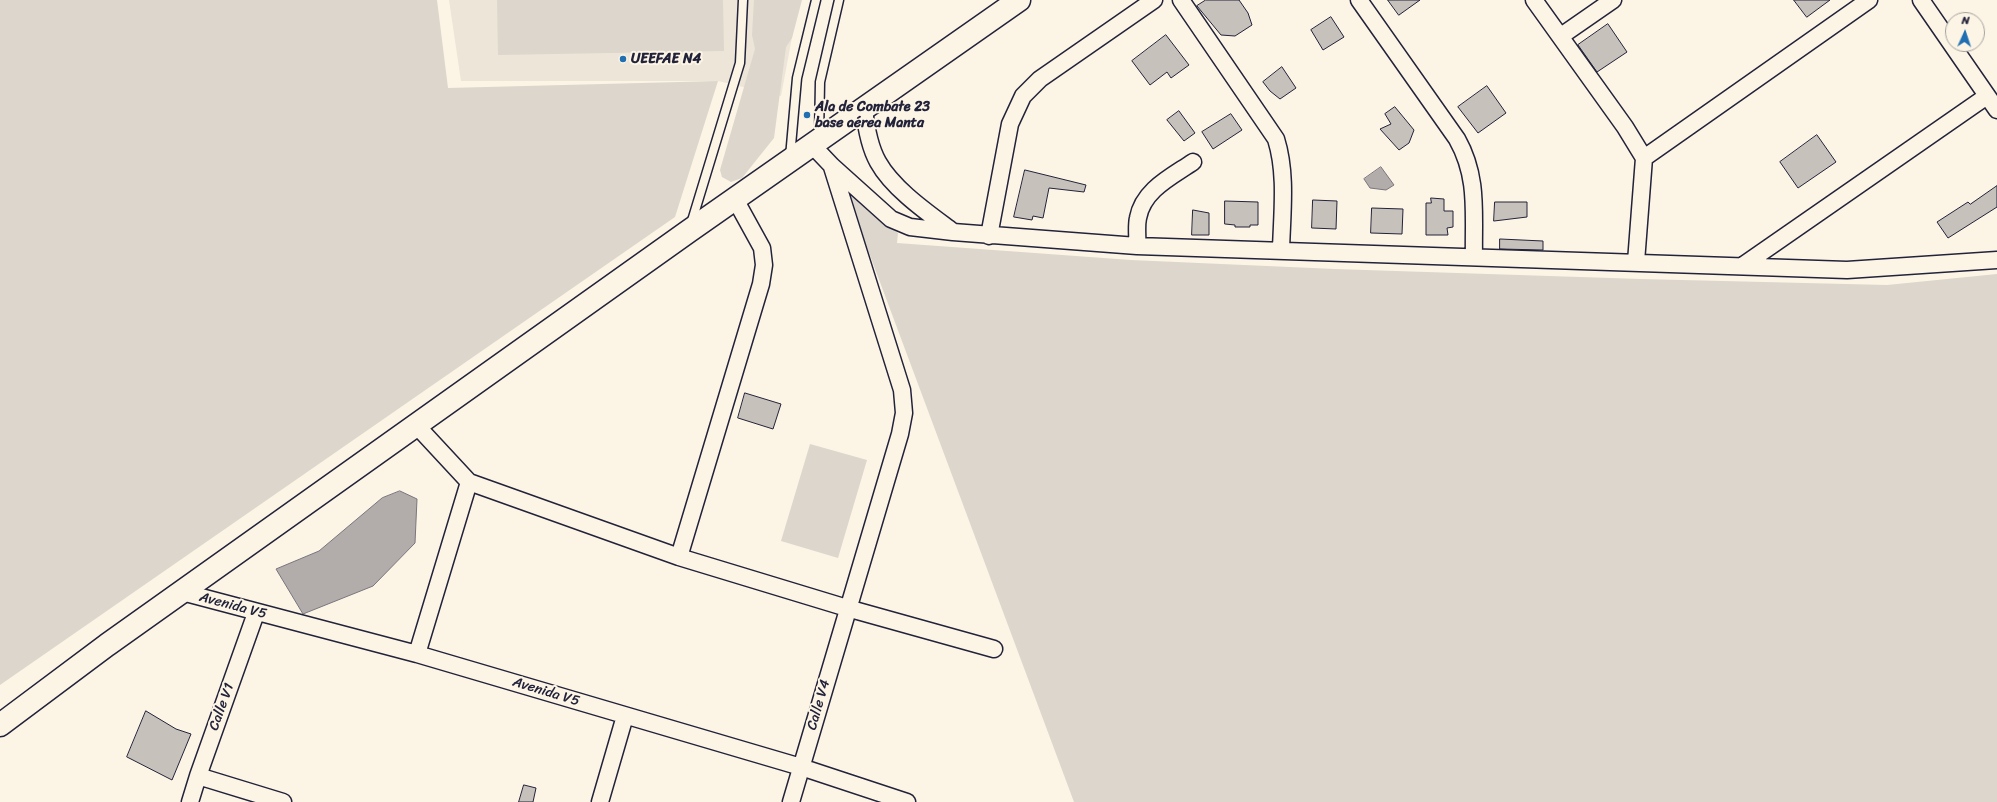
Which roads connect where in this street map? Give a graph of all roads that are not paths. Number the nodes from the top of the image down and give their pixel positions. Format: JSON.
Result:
{"nodes":[{"id":1,"x":743,"y":0,"type":"edge"},
{"id":2,"x":816,"y":0,"type":"edge"},
{"id":3,"x":839,"y":0,"type":"edge"},
{"id":4,"x":1020,"y":0,"type":"edge"},
{"id":5,"x":1154,"y":0,"type":"edge"},
{"id":6,"x":1181,"y":0,"type":"edge"},
{"id":7,"x":1359,"y":0,"type":"edge"},
{"id":8,"x":1534,"y":0,"type":"edge"},
{"id":9,"x":1614,"y":0,"type":"edge"},
{"id":10,"x":1869,"y":0,"type":"edge"},
{"id":11,"x":1921,"y":0,"type":"edge"},
{"id":12,"x":1561,"y":36,"type":"junction"},
{"id":13,"x":1987,"y":96,"type":"junction"},
{"id":14,"x":864,"y":109,"type":"junction"},
{"id":15,"x":1997,"y":110,"type":"edge"},
{"id":16,"x":815,"y":143,"type":"junction"},
{"id":17,"x":1644,"y":158,"type":"junction"},
{"id":18,"x":789,"y":161,"type":"junction"},
{"id":19,"x":1193,"y":162,"type":"dead end"},
{"id":20,"x":832,"y":166,"type":"junction"},
{"id":21,"x":735,"y":199,"type":"junction"},
{"id":22,"x":689,"y":231,"type":"junction"},
{"id":23,"x":953,"y":232,"type":"junction"},
{"id":24,"x":989,"y":236,"type":"junction"},
{"id":25,"x":1137,"y":246,"type":"junction"},
{"id":26,"x":1281,"y":250,"type":"junction"},
{"id":27,"x":1474,"y":257,"type":"junction"},
{"id":28,"x":1997,"y":260,"type":"edge"},
{"id":29,"x":1636,"y":262,"type":"junction"},
{"id":30,"x":1742,"y":266,"type":"junction"},
{"id":31,"x":417,"y":426,"type":"junction"},
{"id":32,"x":469,"y":482,"type":"junction"},
{"id":33,"x":679,"y":557,"type":"junction"},
{"id":34,"x":182,"y":592,"type":"junction"},
{"id":35,"x":847,"y":608,"type":"junction"},
{"id":36,"x":256,"y":613,"type":"junction"},
{"id":37,"x":994,"y":649,"type":"dead end"},
{"id":38,"x":417,"y":654,"type":"junction"},
{"id":39,"x":625,"y":716,"type":"junction"},
{"id":40,"x":0,"y":725,"type":"edge"},
{"id":41,"x":801,"y":767,"type":"junction"},
{"id":42,"x":198,"y":776,"type":"junction"},
{"id":43,"x":190,"y":802,"type":"edge"},
{"id":44,"x":283,"y":802,"type":"edge"},
{"id":45,"x":600,"y":802,"type":"edge"},
{"id":46,"x":791,"y":802,"type":"edge"},
{"id":47,"x":907,"y":802,"type":"edge"}],
"edges":[{"from":1,"to":22,"type":"lane"},
{"from":2,"to":18,"type":"lane"},
{"from":3,"to":16,"type":"lane"},
{"from":4,"to":14,"type":"street"},
{"from":5,"to":24,"type":"street"},
{"from":6,"to":26,"type":"street"},
{"from":7,"to":27,"type":"street"},
{"from":8,"to":12,"type":"street"},
{"from":9,"to":12,"type":"street"},
{"from":10,"to":17,"type":"street"},
{"from":11,"to":13,"type":"street"},
{"from":12,"to":17,"type":"street"},
{"from":13,"to":15,"type":"street"},
{"from":13,"to":30,"type":"street"},
{"from":14,"to":16,"type":"street"},
{"from":14,"to":23,"type":"street"},
{"from":16,"to":18,"type":"street"},
{"from":16,"to":20,"type":"street"},
{"from":17,"to":29,"type":"street"},
{"from":18,"to":21,"type":"street"},
{"from":19,"to":25,"type":"street"},
{"from":20,"to":23,"type":"street"},
{"from":20,"to":35,"type":"street","name":"Calle V4"},
{"from":21,"to":22,"type":"street"},
{"from":21,"to":33,"type":"street"},
{"from":22,"to":31,"type":"street"},
{"from":23,"to":24,"type":"street"},
{"from":24,"to":25,"type":"street"},
{"from":25,"to":26,"type":"street"},
{"from":26,"to":27,"type":"street"},
{"from":27,"to":29,"type":"street"},
{"from":28,"to":30,"type":"street"},
{"from":29,"to":30,"type":"street"},
{"from":31,"to":32,"type":"street"},
{"from":31,"to":34,"type":"street"},
{"from":32,"to":33,"type":"street"},
{"from":32,"to":38,"type":"street"},
{"from":33,"to":35,"type":"street"},
{"from":34,"to":36,"type":"street","name":"Avenida V5"},
{"from":34,"to":40,"type":"street"},
{"from":35,"to":37,"type":"street"},
{"from":35,"to":41,"type":"street","name":"Calle V4"},
{"from":36,"to":38,"type":"street","name":"Avenida V5"},
{"from":36,"to":42,"type":"street","name":"Calle V1"},
{"from":38,"to":39,"type":"street","name":"Avenida V5"},
{"from":39,"to":41,"type":"street","name":"Avenida V5"},
{"from":39,"to":45,"type":"street"},
{"from":41,"to":46,"type":"street","name":"Calle V4"},
{"from":41,"to":47,"type":"street","name":"Avenida V5"},
{"from":42,"to":43,"type":"street","name":"Calle V1"},
{"from":42,"to":44,"type":"street"}]}
